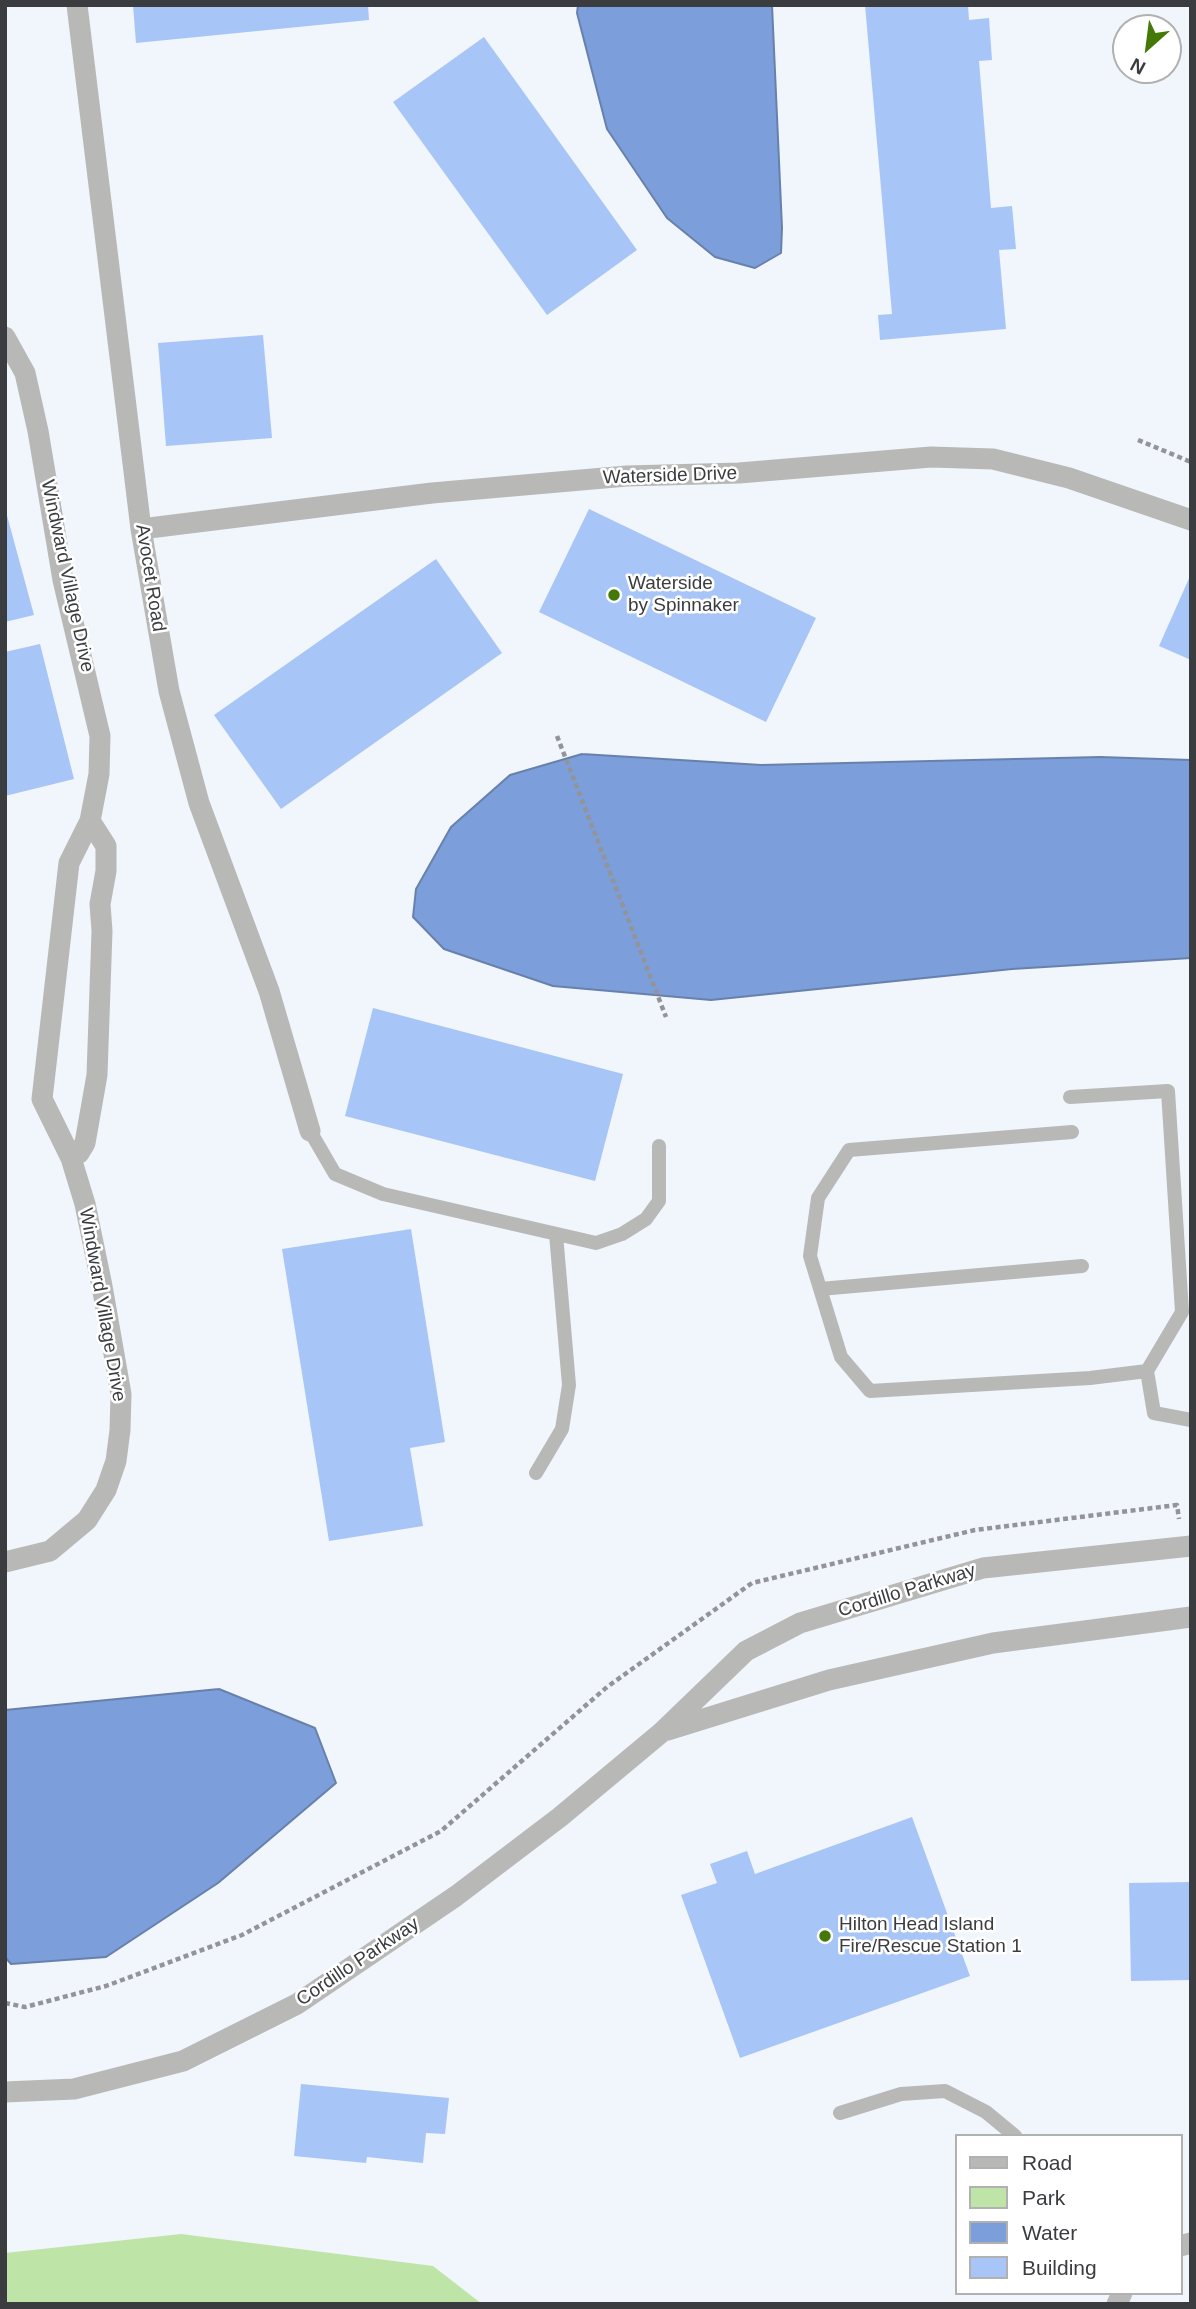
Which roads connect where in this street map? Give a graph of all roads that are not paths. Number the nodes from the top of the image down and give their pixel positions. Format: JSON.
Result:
{"nodes":[{"id":1,"x":77,"y":5,"type":"edge"},
{"id":2,"x":5,"y":337,"type":"edge"},
{"id":3,"x":1191,"y":520,"type":"edge"},
{"id":4,"x":141,"y":529,"type":"junction"},
{"id":5,"x":90,"y":821,"type":"junction"},
{"id":6,"x":1070,"y":1097,"type":"dead end"},
{"id":7,"x":310,"y":1131,"type":"joint"},
{"id":8,"x":1072,"y":1132,"type":"dead end"},
{"id":9,"x":659,"y":1146,"type":"dead end"},
{"id":10,"x":71,"y":1158,"type":"junction"},
{"id":11,"x":556,"y":1234,"type":"junction"},
{"id":12,"x":1082,"y":1266,"type":"dead end"},
{"id":13,"x":820,"y":1289,"type":"junction"},
{"id":14,"x":1147,"y":1371,"type":"junction"},
{"id":15,"x":1191,"y":1420,"type":"edge"},
{"id":16,"x":536,"y":1473,"type":"dead end"},
{"id":17,"x":1187,"y":1546,"type":"edge"},
{"id":18,"x":5,"y":1562,"type":"edge"},
{"id":19,"x":1191,"y":1617,"type":"edge"},
{"id":20,"x":662,"y":1732,"type":"junction"},
{"id":21,"x":5,"y":2092,"type":"edge"},
{"id":22,"x":841,"y":2113,"type":"dead end"},
{"id":23,"x":1012,"y":2134,"type":"edge"}],
"edges":[{"from":1,"to":4,"type":"street","name":"Avocet Road"},
{"from":2,"to":5,"type":"street","name":"Windward Village Drive"},
{"from":3,"to":4,"type":"street","name":"Waterside Drive"},
{"from":4,"to":7,"type":"street","name":"Avocet Road"},
{"from":5,"to":10,"type":"street"},
{"from":5,"to":10,"type":"street","name":"Windward Village Drive"},
{"from":6,"to":14,"type":"lane"},
{"from":7,"to":11,"type":"lane"},
{"from":8,"to":13,"type":"lane"},
{"from":9,"to":11,"type":"lane"},
{"from":10,"to":18,"type":"street","name":"Windward Village Drive"},
{"from":11,"to":16,"type":"lane"},
{"from":12,"to":13,"type":"lane"},
{"from":13,"to":14,"type":"lane"},
{"from":14,"to":15,"type":"lane"},
{"from":17,"to":20,"type":"street","name":"Cordillo Parkway"},
{"from":19,"to":20,"type":"street","name":"Cordillo Parkway"},
{"from":20,"to":21,"type":"street","name":"Cordillo Parkway"},
{"from":22,"to":23,"type":"lane"}]}
